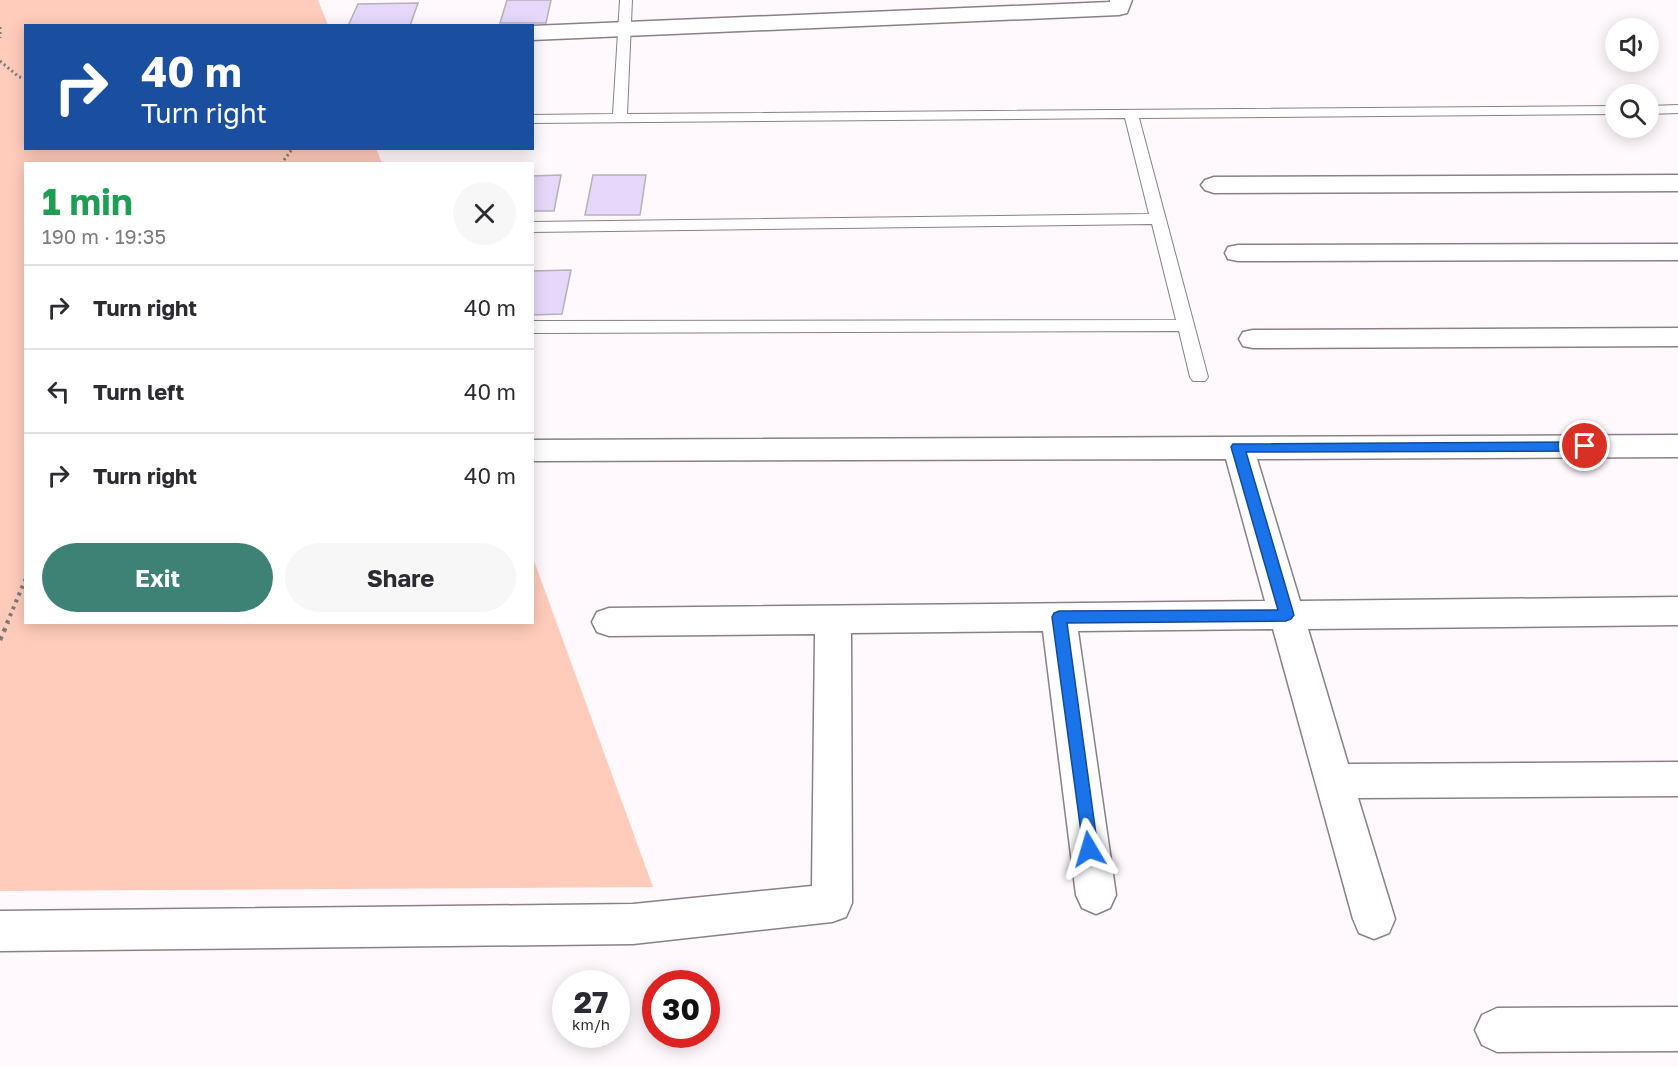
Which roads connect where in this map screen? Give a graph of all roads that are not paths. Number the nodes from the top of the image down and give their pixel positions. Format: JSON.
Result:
{"nodes":[{"id":1,"x":626,"y":0,"type":"edge"},
{"id":2,"x":1121,"y":0,"type":"edge"},
{"id":3,"x":624,"y":29,"type":"junction"},
{"id":4,"x":534,"y":33,"type":"edge"},
{"id":5,"x":1678,"y":109,"type":"edge"},
{"id":6,"x":1605,"y":110,"type":"edge"},
{"id":7,"x":1659,"y":110,"type":"edge"},
{"id":8,"x":1131,"y":114,"type":"junction"},
{"id":9,"x":620,"y":118,"type":"junction"},
{"id":10,"x":534,"y":119,"type":"edge"},
{"id":11,"x":1678,"y":183,"type":"edge"},
{"id":12,"x":1214,"y":185,"type":"dead end"},
{"id":13,"x":1158,"y":219,"type":"junction"},
{"id":14,"x":534,"y":227,"type":"edge"},
{"id":15,"x":1678,"y":252,"type":"edge"},
{"id":16,"x":1238,"y":253,"type":"dead end"},
{"id":17,"x":1185,"y":325,"type":"junction"},
{"id":18,"x":534,"y":327,"type":"edge"},
{"id":19,"x":1678,"y":337,"type":"edge"},
{"id":20,"x":1253,"y":339,"type":"dead end"},
{"id":21,"x":1199,"y":377,"type":"dead end"},
{"id":22,"x":1678,"y":446,"type":"edge"},
{"id":23,"x":1238,"y":447,"type":"junction"},
{"id":24,"x":535,"y":450,"type":"dead end"},
{"id":25,"x":1678,"y":611,"type":"edge"},
{"id":26,"x":1286,"y":615,"type":"junction"},
{"id":27,"x":1059,"y":617,"type":"junction"},
{"id":28,"x":834,"y":620,"type":"junction"},
{"id":29,"x":609,"y":622,"type":"dead end"},
{"id":30,"x":1678,"y":779,"type":"edge"},
{"id":31,"x":1334,"y":781,"type":"junction"},
{"id":32,"x":1095,"y":895,"type":"dead end"},
{"id":33,"x":1374,"y":919,"type":"dead end"},
{"id":34,"x":0,"y":931,"type":"edge"},
{"id":35,"x":1678,"y":1029,"type":"edge"},
{"id":36,"x":1497,"y":1030,"type":"dead end"}],
"edges":[{"from":1,"to":3,"type":"lane"},
{"from":2,"to":3,"type":"street"},
{"from":3,"to":4,"type":"street"},
{"from":3,"to":9,"type":"lane"},
{"from":5,"to":7,"type":"lane"},
{"from":6,"to":8,"type":"lane"},
{"from":8,"to":9,"type":"lane"},
{"from":8,"to":13,"type":"lane"},
{"from":9,"to":10,"type":"lane"},
{"from":11,"to":12,"type":"street"},
{"from":13,"to":14,"type":"lane"},
{"from":13,"to":17,"type":"lane"},
{"from":15,"to":16,"type":"street"},
{"from":17,"to":18,"type":"lane"},
{"from":17,"to":21,"type":"lane"},
{"from":19,"to":20,"type":"street"},
{"from":22,"to":23,"type":"street"},
{"from":23,"to":24,"type":"street"},
{"from":23,"to":26,"type":"street"},
{"from":25,"to":26,"type":"street"},
{"from":26,"to":27,"type":"street"},
{"from":26,"to":31,"type":"street"},
{"from":27,"to":28,"type":"street"},
{"from":27,"to":32,"type":"street"},
{"from":28,"to":29,"type":"street"},
{"from":28,"to":34,"type":"street"},
{"from":30,"to":31,"type":"street"},
{"from":31,"to":33,"type":"street"},
{"from":35,"to":36,"type":"street"}]}
